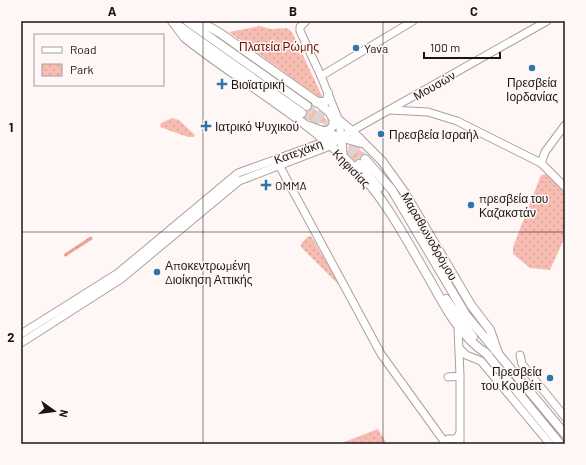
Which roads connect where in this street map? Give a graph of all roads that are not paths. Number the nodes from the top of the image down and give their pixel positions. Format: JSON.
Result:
{"nodes":[{"id":1,"x":171,"y":21,"type":"edge"},
{"id":2,"x":187,"y":21,"type":"edge"},
{"id":3,"x":199,"y":21,"type":"edge"},
{"id":4,"x":306,"y":21,"type":"edge"},
{"id":5,"x":413,"y":21,"type":"edge"},
{"id":6,"x":547,"y":21,"type":"edge"},
{"id":7,"x":320,"y":76,"type":"junction"},
{"id":8,"x":328,"y":93,"type":"junction"},
{"id":9,"x":316,"y":102,"type":"junction"},
{"id":10,"x":307,"y":106,"type":"tunnel mouth"},
{"id":11,"x":390,"y":110,"type":"junction"},
{"id":12,"x":302,"y":113,"type":"tunnel mouth"},
{"id":13,"x":331,"y":114,"type":"junction"},
{"id":14,"x":339,"y":120,"type":"junction"},
{"id":15,"x":298,"y":121,"type":"junction"},
{"id":16,"x":565,"y":125,"type":"edge"},
{"id":17,"x":322,"y":131,"type":"junction"},
{"id":18,"x":352,"y":131,"type":"junction"},
{"id":19,"x":341,"y":137,"type":"junction"},
{"id":20,"x":328,"y":144,"type":"junction"},
{"id":21,"x":365,"y":145,"type":"junction"},
{"id":22,"x":344,"y":159,"type":"junction"},
{"id":23,"x":540,"y":162,"type":"junction"},
{"id":24,"x":279,"y":165,"type":"junction"},
{"id":25,"x":565,"y":187,"type":"edge"},
{"id":26,"x":458,"y":328,"type":"junction"},
{"id":27,"x":21,"y":334,"type":"edge"},
{"id":28,"x":21,"y":343,"type":"edge"},
{"id":29,"x":459,"y":348,"type":"junction"},
{"id":30,"x":498,"y":353,"type":"junction"},
{"id":31,"x":488,"y":355,"type":"junction"},
{"id":32,"x":520,"y":356,"type":"dead end"},
{"id":33,"x":460,"y":376,"type":"junction"},
{"id":34,"x":448,"y":377,"type":"dead end"},
{"id":35,"x":565,"y":417,"type":"edge"},
{"id":36,"x":460,"y":433,"type":"junction"},
{"id":37,"x":565,"y":434,"type":"edge"},
{"id":38,"x":449,"y":442,"type":"edge"},
{"id":39,"x":460,"y":444,"type":"edge"},
{"id":40,"x":550,"y":444,"type":"edge"},
{"id":41,"x":560,"y":444,"type":"edge"}],
"edges":[{"from":1,"to":12,"type":"main road","name":"Κηφισίας"},
{"from":1,"to":15,"type":"main road","name":"Κηφισίας"},
{"from":2,"to":10,"type":"main road"},
{"from":3,"to":9,"type":"main road"},
{"from":4,"to":7,"type":"main road"},
{"from":5,"to":7,"type":"main road"},
{"from":6,"to":11,"type":"main road","name":"Μουσών"},
{"from":7,"to":8,"type":"main road"},
{"from":8,"to":9,"type":"main road"},
{"from":8,"to":14,"type":"main road"},
{"from":9,"to":13,"type":"main road"},
{"from":11,"to":18,"type":"main road","name":"Μουσών"},
{"from":11,"to":23,"type":"main road"},
{"from":13,"to":14,"type":"main road"},
{"from":13,"to":17,"type":"main road"},
{"from":14,"to":18,"type":"main road"},
{"from":14,"to":19,"type":"main road"},
{"from":15,"to":17,"type":"main road"},
{"from":15,"to":20,"type":"main road","name":"Κηφισίας"},
{"from":16,"to":23,"type":"main road"},
{"from":17,"to":19,"type":"main road"},
{"from":18,"to":19,"type":"main road","name":"Μουσών"},
{"from":18,"to":21,"type":"main road"},
{"from":19,"to":20,"type":"main road","name":"Κατεχάκη"},
{"from":19,"to":21,"type":"main road"},
{"from":19,"to":22,"type":"main road"},
{"from":20,"to":22,"type":"main road","name":"Κηφισίας"},
{"from":20,"to":24,"type":"main road","name":"Κατεχάκη"},
{"from":20,"to":27,"type":"main road","name":"Κατεχάκη"},
{"from":21,"to":30,"type":"main road","name":"Μαραθωνοδρόμου"},
{"from":22,"to":26,"type":"main road","name":"Κηφισίας"},
{"from":23,"to":25,"type":"main road"},
{"from":24,"to":28,"type":"main road","name":"Κατεχάκη"},
{"from":24,"to":38,"type":"main road"},
{"from":26,"to":29,"type":"main road"},
{"from":26,"to":31,"type":"main road","name":"Κηφισίας"},
{"from":29,"to":33,"type":"main road"},
{"from":29,"to":40,"type":"main road"},
{"from":30,"to":31,"type":"main road","name":"Κηφισίας"},
{"from":30,"to":37,"type":"main road","name":"Κηφισίας"},
{"from":31,"to":41,"type":"main road","name":"Κηφισίας"},
{"from":32,"to":35,"type":"main road"},
{"from":33,"to":34,"type":"main road"},
{"from":33,"to":36,"type":"main road"},
{"from":36,"to":38,"type":"main road"},
{"from":36,"to":39,"type":"main road"}]}
